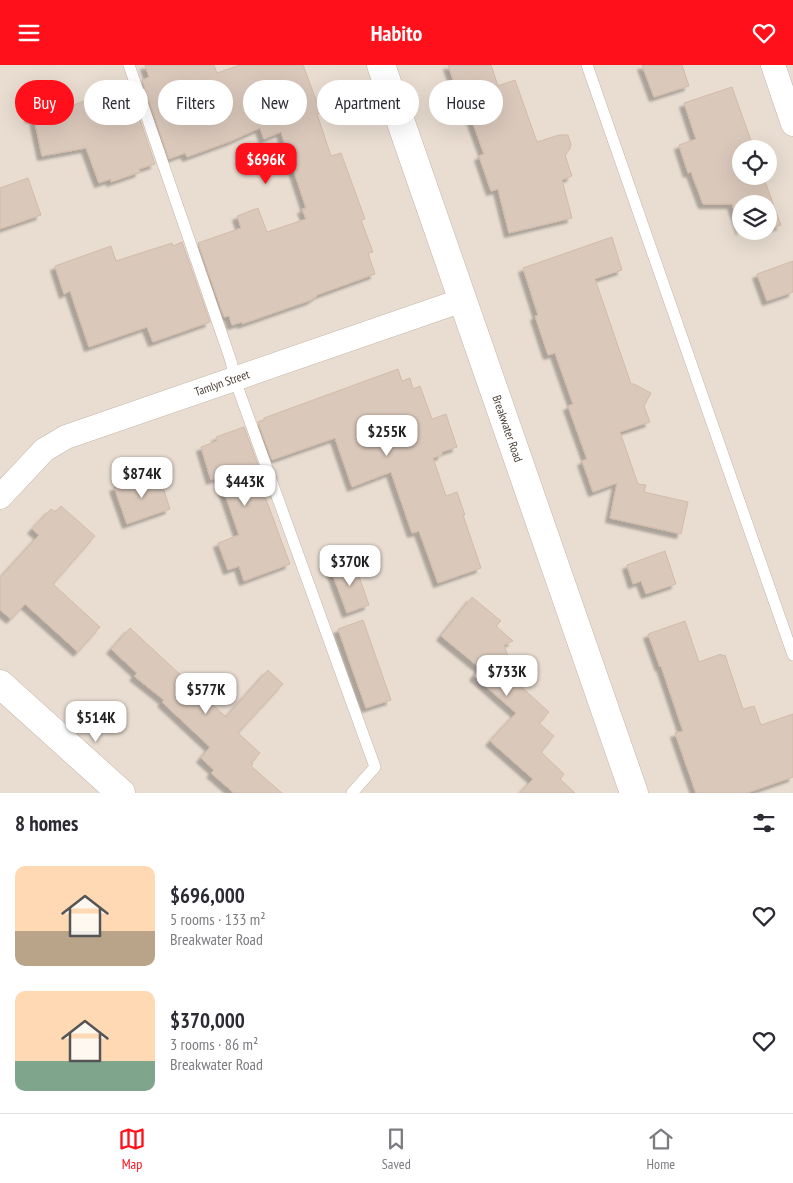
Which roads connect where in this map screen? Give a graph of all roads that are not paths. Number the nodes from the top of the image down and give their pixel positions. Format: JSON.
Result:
{"nodes":[{"id":1,"x":129,"y":65,"type":"edge"},
{"id":2,"x":381,"y":65,"type":"edge"},
{"id":3,"x":587,"y":65,"type":"edge"},
{"id":4,"x":773,"y":65,"type":"edge"},
{"id":5,"x":793,"y":124,"type":"edge"},
{"id":6,"x":463,"y":301,"type":"junction"},
{"id":7,"x":235,"y":380,"type":"junction"},
{"id":8,"x":0,"y":497,"type":"edge"},
{"id":9,"x":793,"y":655,"type":"edge"},
{"id":10,"x":0,"y":684,"type":"edge"},
{"id":11,"x":121,"y":793,"type":"edge"},
{"id":12,"x":352,"y":793,"type":"edge"},
{"id":13,"x":634,"y":793,"type":"edge"}],
"edges":[{"from":1,"to":7,"type":"lane"},
{"from":2,"to":6,"type":"street","name":"Breakwater Road"},
{"from":3,"to":9,"type":"lane"},
{"from":4,"to":5,"type":"street"},
{"from":6,"to":7,"type":"street","name":"Tamlyn Street"},
{"from":6,"to":13,"type":"street","name":"Breakwater Road"},
{"from":7,"to":8,"type":"street","name":"Tamlyn Street"},
{"from":7,"to":12,"type":"lane"},
{"from":10,"to":11,"type":"street"}]}
